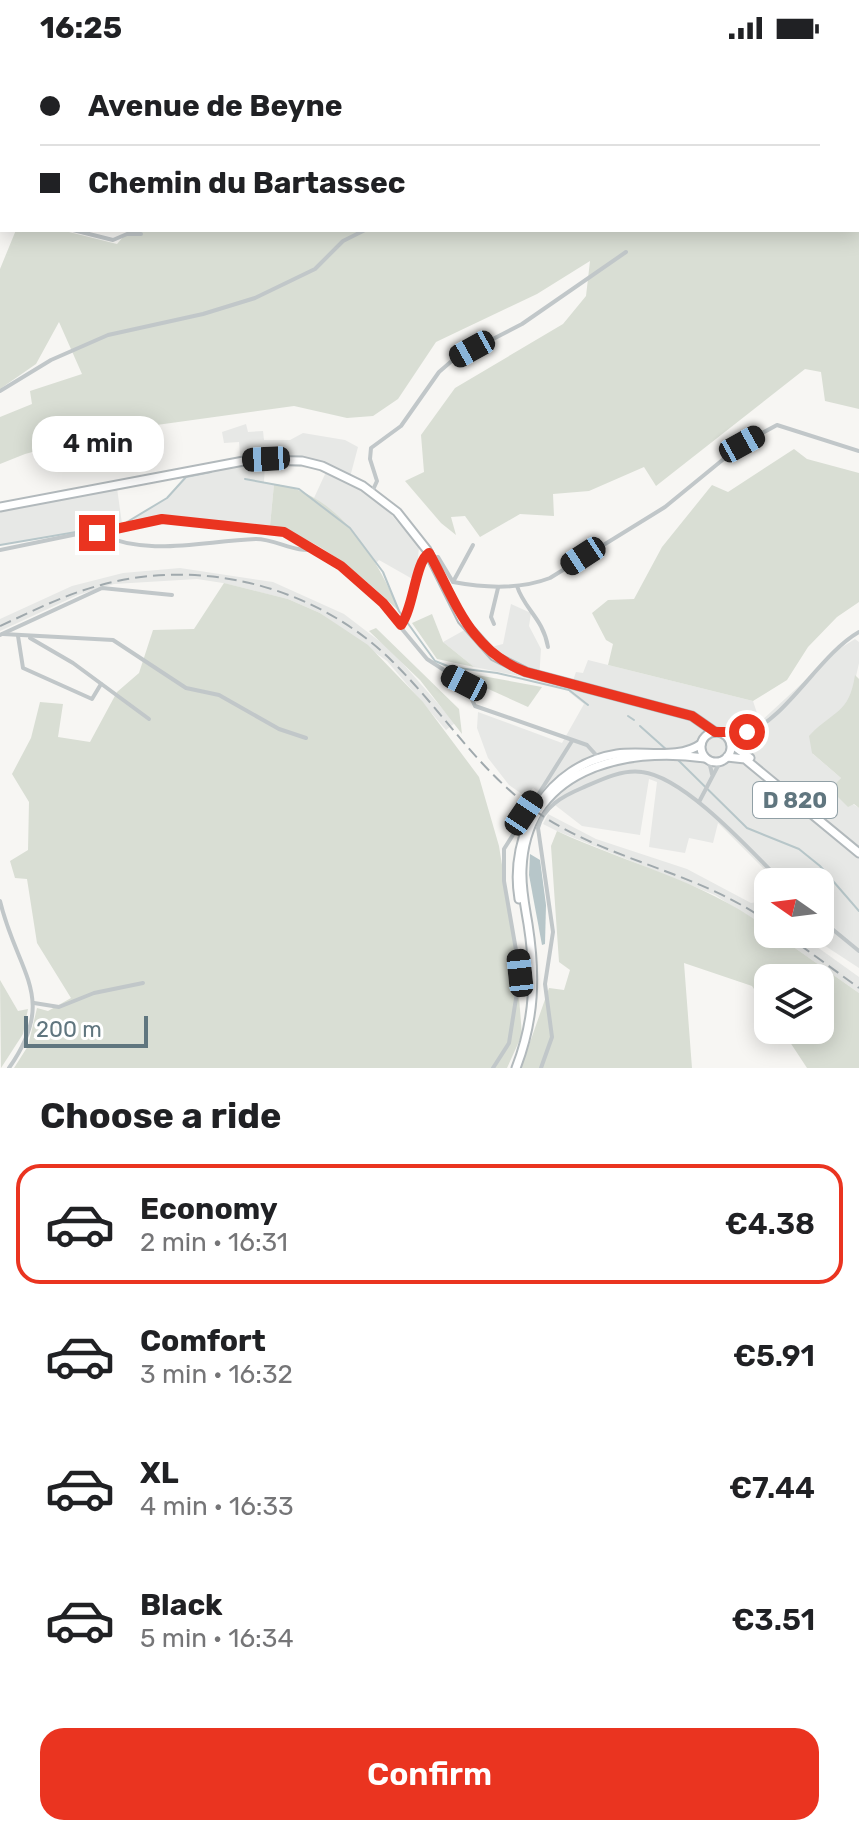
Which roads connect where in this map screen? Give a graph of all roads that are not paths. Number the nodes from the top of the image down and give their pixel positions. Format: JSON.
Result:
{"nodes":[{"id":1,"x":81,"y":232,"type":"edge"},
{"id":2,"x":133,"y":232,"type":"edge"},
{"id":3,"x":133,"y":232,"type":"edge"},
{"id":4,"x":361,"y":232,"type":"edge"},
{"id":5,"x":141,"y":234,"type":"dead end"},
{"id":6,"x":626,"y":252,"type":"dead end"},
{"id":7,"x":0,"y":391,"type":"edge"},
{"id":8,"x":859,"y":451,"type":"edge"},
{"id":9,"x":372,"y":492,"type":"junction"},
{"id":10,"x":0,"y":507,"type":"edge"},
{"id":11,"x":97,"y":533,"type":"junction"},
{"id":12,"x":473,"y":545,"type":"dead end"},
{"id":13,"x":316,"y":549,"type":"junction"},
{"id":14,"x":0,"y":550,"type":"edge"},
{"id":15,"x":430,"y":556,"type":"junction"},
{"id":16,"x":453,"y":582,"type":"junction"},
{"id":17,"x":517,"y":586,"type":"junction"},
{"id":18,"x":498,"y":587,"type":"junction"},
{"id":19,"x":172,"y":595,"type":"dead end"},
{"id":20,"x":403,"y":622,"type":"junction"},
{"id":21,"x":494,"y":624,"type":"dead end"},
{"id":22,"x":1,"y":634,"type":"edge"},
{"id":23,"x":17,"y":634,"type":"junction"},
{"id":24,"x":858,"y":634,"type":"edge"},
{"id":25,"x":28,"y":637,"type":"junction"},
{"id":26,"x":548,"y":647,"type":"dead end"},
{"id":27,"x":101,"y":684,"type":"junction"},
{"id":28,"x":679,"y":713,"type":"junction"},
{"id":29,"x":149,"y":719,"type":"dead end"},
{"id":30,"x":719,"y":732,"type":"junction"},
{"id":31,"x":737,"y":732,"type":"junction"},
{"id":32,"x":306,"y":738,"type":"dead end"},
{"id":33,"x":572,"y":741,"type":"junction"},
{"id":34,"x":702,"y":741,"type":"junction"},
{"id":35,"x":730,"y":742,"type":"junction"},
{"id":36,"x":683,"y":754,"type":"junction"},
{"id":37,"x":597,"y":756,"type":"dead end"},
{"id":38,"x":707,"y":759,"type":"junction"},
{"id":39,"x":724,"y":760,"type":"junction"},
{"id":40,"x":601,"y":766,"type":"dead end"},
{"id":41,"x":713,"y":776,"type":"junction"},
{"id":42,"x":605,"y":778,"type":"junction"},
{"id":43,"x":699,"y":802,"type":"junction"},
{"id":44,"x":859,"y":851,"type":"edge"},
{"id":45,"x":767,"y":868,"type":"edge"},
{"id":46,"x":0,"y":901,"type":"edge"},
{"id":47,"x":834,"y":930,"type":"edge"},
{"id":48,"x":859,"y":951,"type":"edge"},
{"id":49,"x":143,"y":983,"type":"dead end"},
{"id":50,"x":34,"y":1003,"type":"junction"},
{"id":51,"x":9,"y":1068,"type":"edge"},
{"id":52,"x":493,"y":1068,"type":"edge"},
{"id":53,"x":516,"y":1068,"type":"edge"},
{"id":54,"x":541,"y":1068,"type":"edge"}],
"edges":[{"from":1,"to":3,"type":"street"},
{"from":2,"to":5,"type":"street"},
{"from":4,"to":7,"type":"street"},
{"from":6,"to":9,"type":"street"},
{"from":8,"to":17,"type":"street"},
{"from":9,"to":10,"type":"main road"},
{"from":9,"to":15,"type":"main road"},
{"from":11,"to":13,"type":"street"},
{"from":11,"to":13,"type":"street"},
{"from":11,"to":14,"type":"street"},
{"from":12,"to":16,"type":"street"},
{"from":13,"to":20,"type":"street"},
{"from":15,"to":16,"type":"street"},
{"from":15,"to":20,"type":"street"},
{"from":15,"to":28,"type":"main road"},
{"from":16,"to":18,"type":"street"},
{"from":17,"to":18,"type":"street"},
{"from":17,"to":26,"type":"street"},
{"from":18,"to":21,"type":"street"},
{"from":19,"to":22,"type":"street"},
{"from":20,"to":33,"type":"street"},
{"from":22,"to":23,"type":"street"},
{"from":23,"to":25,"type":"street"},
{"from":23,"to":27,"type":"street"},
{"from":24,"to":31,"type":"street"},
{"from":25,"to":27,"type":"street"},
{"from":25,"to":32,"type":"street"},
{"from":27,"to":29,"type":"street"},
{"from":28,"to":30,"type":"main road"},
{"from":28,"to":34,"type":"main road"},
{"from":30,"to":31,"type":"street"},
{"from":30,"to":34,"type":"main road"},
{"from":30,"to":35,"type":"main road"},
{"from":31,"to":35,"type":"street"},
{"from":33,"to":37,"type":"street"},
{"from":33,"to":52,"type":"street"},
{"from":34,"to":36,"type":"main road"},
{"from":34,"to":38,"type":"main road"},
{"from":35,"to":39,"type":"main road"},
{"from":35,"to":44,"type":"main road","number":"D 820"},
{"from":36,"to":38,"type":"main road"},
{"from":36,"to":53,"type":"main road"},
{"from":38,"to":39,"type":"main road"},
{"from":38,"to":41,"type":"street"},
{"from":39,"to":41,"type":"street"},
{"from":39,"to":44,"type":"main road","number":"D 820"},
{"from":40,"to":42,"type":"street"},
{"from":41,"to":43,"type":"street"},
{"from":42,"to":43,"type":"street"},
{"from":42,"to":54,"type":"street"},
{"from":43,"to":45,"type":"street"},
{"from":46,"to":50,"type":"street"},
{"from":47,"to":48,"type":"street"},
{"from":49,"to":50,"type":"street"},
{"from":50,"to":51,"type":"street"}]}
